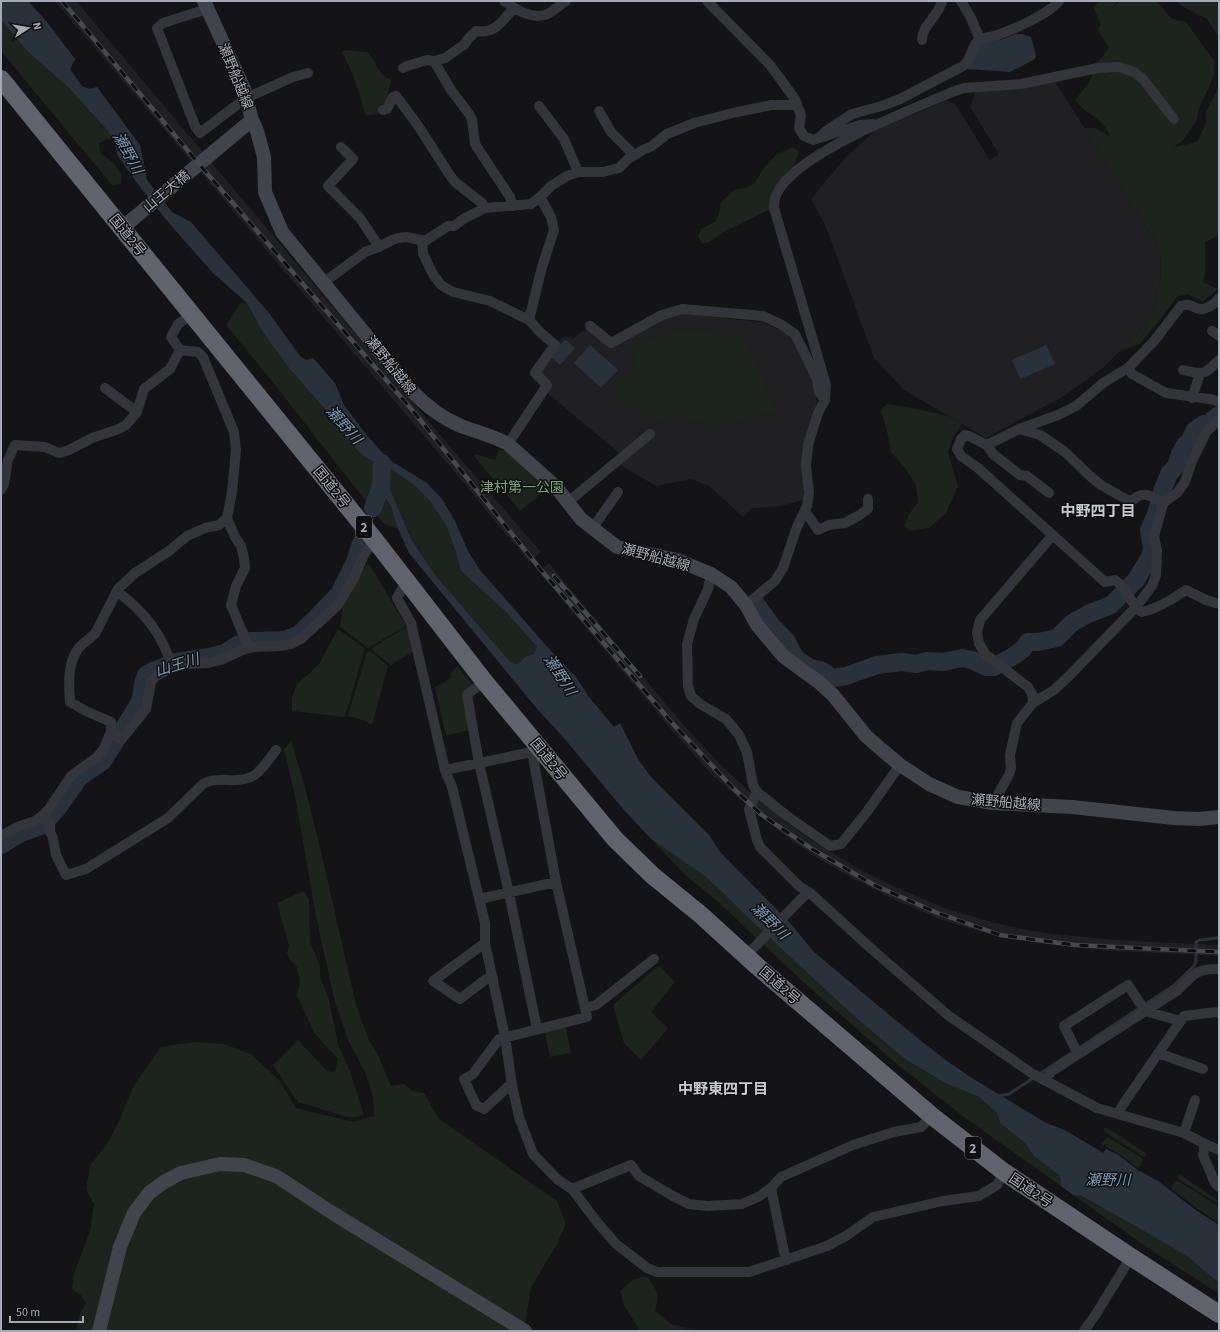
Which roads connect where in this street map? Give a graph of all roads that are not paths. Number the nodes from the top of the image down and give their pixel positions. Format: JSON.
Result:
{"nodes":[{"id":1,"x":504,"y":1,"type":"edge"},
{"id":2,"x":566,"y":1,"type":"edge"},
{"id":3,"x":707,"y":1,"type":"edge"},
{"id":4,"x":942,"y":1,"type":"edge"},
{"id":5,"x":961,"y":1,"type":"edge"},
{"id":6,"x":1059,"y":1,"type":"edge"},
{"id":7,"x":206,"y":5,"type":"edge"},
{"id":8,"x":514,"y":8,"type":"junction"},
{"id":9,"x":922,"y":40,"type":"dead end"},
{"id":10,"x":980,"y":40,"type":"junction"},
{"id":11,"x":434,"y":61,"type":"junction"},
{"id":12,"x":403,"y":68,"type":"dead end"},
{"id":13,"x":308,"y":73,"type":"dead end"},
{"id":14,"x":1,"y":79,"type":"edge"},
{"id":15,"x":246,"y":98,"type":"junction"},
{"id":16,"x":797,"y":105,"type":"junction"},
{"id":17,"x":539,"y":106,"type":"dead end"},
{"id":18,"x":382,"y":110,"type":"dead end"},
{"id":19,"x":599,"y":111,"type":"dead end"},
{"id":20,"x":1174,"y":119,"type":"dead end"},
{"id":21,"x":252,"y":120,"type":"junction"},
{"id":22,"x":881,"y":123,"type":"junction"},
{"id":23,"x":819,"y":138,"type":"junction"},
{"id":24,"x":341,"y":147,"type":"dead end"},
{"id":25,"x":634,"y":155,"type":"junction"},
{"id":26,"x":578,"y":172,"type":"junction"},
{"id":27,"x":540,"y":197,"type":"junction"},
{"id":28,"x":513,"y":206,"type":"junction"},
{"id":29,"x":485,"y":208,"type":"junction"},
{"id":30,"x":122,"y":228,"type":"junction"},
{"id":31,"x":422,"y":241,"type":"junction"},
{"id":32,"x":379,"y":247,"type":"junction"},
{"id":33,"x":323,"y":283,"type":"junction"},
{"id":34,"x":1219,"y":298,"type":"edge"},
{"id":35,"x":192,"y":314,"type":"junction"},
{"id":36,"x":528,"y":320,"type":"junction"},
{"id":37,"x":590,"y":326,"type":"dead end"},
{"id":38,"x":180,"y":350,"type":"junction"},
{"id":39,"x":1219,"y":360,"type":"edge"},
{"id":40,"x":1128,"y":368,"type":"junction"},
{"id":41,"x":1183,"y":370,"type":"dead end"},
{"id":42,"x":1200,"y":374,"type":"junction"},
{"id":43,"x":105,"y":388,"type":"dead end"},
{"id":44,"x":1192,"y":398,"type":"junction"},
{"id":45,"x":825,"y":400,"type":"junction"},
{"id":46,"x":1219,"y":402,"type":"edge"},
{"id":47,"x":137,"y":412,"type":"junction"},
{"id":48,"x":1219,"y":420,"type":"edge"},
{"id":49,"x":1019,"y":429,"type":"junction"},
{"id":50,"x":650,"y":434,"type":"dead end"},
{"id":51,"x":508,"y":444,"type":"junction"},
{"id":52,"x":987,"y":446,"type":"junction"},
{"id":53,"x":1,"y":490,"type":"edge"},
{"id":54,"x":618,"y":492,"type":"dead end"},
{"id":55,"x":1049,"y":493,"type":"dead end"},
{"id":56,"x":868,"y":499,"type":"dead end"},
{"id":57,"x":568,"y":502,"type":"junction"},
{"id":58,"x":1163,"y":503,"type":"junction"},
{"id":59,"x":805,"y":510,"type":"junction"},
{"id":60,"x":227,"y":518,"type":"junction"},
{"id":61,"x":592,"y":529,"type":"junction"},
{"id":62,"x":1052,"y":536,"type":"junction"},
{"id":63,"x":374,"y":539,"type":"junction"},
{"id":64,"x":711,"y":574,"type":"junction"},
{"id":65,"x":406,"y":582,"type":"junction"},
{"id":66,"x":117,"y":591,"type":"junction"},
{"id":67,"x":1219,"y":604,"type":"edge"},
{"id":68,"x":746,"y":605,"type":"junction"},
{"id":69,"x":1136,"y":607,"type":"junction"},
{"id":70,"x":248,"y":645,"type":"junction"},
{"id":71,"x":171,"y":665,"type":"junction"},
{"id":72,"x":484,"y":680,"type":"junction"},
{"id":73,"x":1033,"y":703,"type":"junction"},
{"id":74,"x":111,"y":733,"type":"junction"},
{"id":75,"x":276,"y":750,"type":"dead end"},
{"id":76,"x":536,"y":750,"type":"junction"},
{"id":77,"x":479,"y":763,"type":"junction"},
{"id":78,"x":900,"y":765,"type":"junction"},
{"id":79,"x":445,"y":770,"type":"junction"},
{"id":80,"x":757,"y":792,"type":"junction"},
{"id":81,"x":993,"y":803,"type":"junction"},
{"id":82,"x":1219,"y":817,"type":"edge"},
{"id":83,"x":45,"y":818,"type":"junction"},
{"id":84,"x":1,"y":836,"type":"edge"},
{"id":85,"x":556,"y":882,"type":"junction"},
{"id":86,"x":809,"y":892,"type":"junction"},
{"id":87,"x":509,"y":893,"type":"junction"},
{"id":88,"x":479,"y":899,"type":"junction"},
{"id":89,"x":485,"y":943,"type":"junction"},
{"id":90,"x":752,"y":950,"type":"junction"},
{"id":91,"x":654,"y":959,"type":"dead end"},
{"id":92,"x":1219,"y":969,"type":"edge"},
{"id":93,"x":493,"y":978,"type":"junction"},
{"id":94,"x":1142,"y":1007,"type":"junction"},
{"id":95,"x":585,"y":1008,"type":"junction"},
{"id":96,"x":1219,"y":1013,"type":"edge"},
{"id":97,"x":1181,"y":1021,"type":"junction"},
{"id":98,"x":537,"y":1029,"type":"junction"},
{"id":99,"x":505,"y":1037,"type":"junction"},
{"id":100,"x":1158,"y":1053,"type":"junction"},
{"id":101,"x":1078,"y":1054,"type":"junction"},
{"id":102,"x":1203,"y":1069,"type":"dead end"},
{"id":103,"x":1044,"y":1080,"type":"junction"},
{"id":104,"x":512,"y":1085,"type":"junction"},
{"id":105,"x":1195,"y":1100,"type":"dead end"},
{"id":106,"x":1118,"y":1114,"type":"junction"},
{"id":107,"x":932,"y":1116,"type":"junction"},
{"id":108,"x":1184,"y":1133,"type":"junction"},
{"id":109,"x":1205,"y":1144,"type":"junction"},
{"id":110,"x":1219,"y":1150,"type":"edge"},
{"id":111,"x":1004,"y":1172,"type":"junction"},
{"id":112,"x":1219,"y":1187,"type":"edge"},
{"id":113,"x":771,"y":1188,"type":"junction"},
{"id":114,"x":572,"y":1189,"type":"junction"},
{"id":115,"x":1130,"y":1257,"type":"junction"},
{"id":116,"x":788,"y":1260,"type":"junction"},
{"id":117,"x":1219,"y":1314,"type":"edge"},
{"id":118,"x":99,"y":1331,"type":"edge"},
{"id":119,"x":525,"y":1331,"type":"edge"},
{"id":120,"x":1084,"y":1331,"type":"edge"}],
"edges":[{"from":1,"to":8,"type":"street"},
{"from":2,"to":8,"type":"street"},
{"from":3,"to":16,"type":"street"},
{"from":4,"to":9,"type":"street"},
{"from":5,"to":10,"type":"street"},
{"from":6,"to":10,"type":"street"},
{"from":7,"to":15,"type":"main road","name":"瀬野船越線"},
{"from":7,"to":15,"type":"street"},
{"from":8,"to":11,"type":"street"},
{"from":10,"to":23,"type":"street"},
{"from":11,"to":12,"type":"street"},
{"from":11,"to":28,"type":"street"},
{"from":13,"to":15,"type":"street"},
{"from":14,"to":30,"type":"highway","name":"国道2号","number":"2"},
{"from":15,"to":21,"type":"main road","name":"瀬野船越線"},
{"from":16,"to":23,"type":"street"},
{"from":16,"to":25,"type":"street"},
{"from":17,"to":26,"type":"street"},
{"from":18,"to":29,"type":"street"},
{"from":19,"to":25,"type":"street"},
{"from":20,"to":22,"type":"street"},
{"from":21,"to":30,"type":"main road","name":"山王大橋"},
{"from":21,"to":33,"type":"main road","name":"瀬野船越線"},
{"from":22,"to":23,"type":"street"},
{"from":22,"to":45,"type":"street"},
{"from":24,"to":32,"type":"street"},
{"from":25,"to":26,"type":"street"},
{"from":26,"to":27,"type":"street"},
{"from":27,"to":28,"type":"street"},
{"from":27,"to":36,"type":"street"},
{"from":28,"to":29,"type":"street"},
{"from":29,"to":31,"type":"street"},
{"from":30,"to":35,"type":"highway","name":"国道2号","number":"2"},
{"from":31,"to":32,"type":"street"},
{"from":31,"to":36,"type":"street"},
{"from":32,"to":33,"type":"street"},
{"from":33,"to":51,"type":"main road","name":"瀬野船越線"},
{"from":34,"to":40,"type":"street"},
{"from":35,"to":38,"type":"street"},
{"from":35,"to":63,"type":"highway","name":"国道2号","number":"2"},
{"from":36,"to":51,"type":"street"},
{"from":37,"to":45,"type":"street"},
{"from":38,"to":47,"type":"street"},
{"from":38,"to":60,"type":"street"},
{"from":39,"to":42,"type":"street"},
{"from":40,"to":44,"type":"street"},
{"from":40,"to":49,"type":"street"},
{"from":41,"to":42,"type":"street"},
{"from":42,"to":44,"type":"street"},
{"from":43,"to":47,"type":"street"},
{"from":44,"to":46,"type":"street"},
{"from":45,"to":59,"type":"street"},
{"from":47,"to":53,"type":"street"},
{"from":48,"to":58,"type":"street"},
{"from":49,"to":52,"type":"street"},
{"from":49,"to":58,"type":"street"},
{"from":50,"to":57,"type":"street"},
{"from":51,"to":57,"type":"main road","name":"瀬野船越線"},
{"from":52,"to":55,"type":"street"},
{"from":52,"to":62,"type":"street"},
{"from":54,"to":61,"type":"street"},
{"from":56,"to":59,"type":"street"},
{"from":57,"to":61,"type":"main road","name":"瀬野船越線"},
{"from":58,"to":69,"type":"street"},
{"from":59,"to":68,"type":"street"},
{"from":60,"to":66,"type":"street"},
{"from":60,"to":70,"type":"street"},
{"from":61,"to":64,"type":"main road","name":"瀬野船越線"},
{"from":62,"to":69,"type":"street"},
{"from":62,"to":73,"type":"street"},
{"from":63,"to":65,"type":"highway","name":"国道2号","number":"2"},
{"from":63,"to":70,"type":"street"},
{"from":64,"to":68,"type":"main road","name":"瀬野船越線"},
{"from":64,"to":80,"type":"street"},
{"from":65,"to":72,"type":"highway","name":"国道2号","number":"2"},
{"from":65,"to":79,"type":"street"},
{"from":66,"to":71,"type":"street"},
{"from":66,"to":74,"type":"street"},
{"from":67,"to":69,"type":"street"},
{"from":68,"to":78,"type":"main road","name":"瀬野船越線"},
{"from":69,"to":73,"type":"street"},
{"from":70,"to":71,"type":"street"},
{"from":71,"to":74,"type":"street"},
{"from":72,"to":76,"type":"highway","name":"国道2号","number":"2"},
{"from":72,"to":77,"type":"street"},
{"from":73,"to":81,"type":"street"},
{"from":74,"to":83,"type":"street"},
{"from":75,"to":83,"type":"street"},
{"from":76,"to":77,"type":"street"},
{"from":76,"to":85,"type":"street"},
{"from":76,"to":90,"type":"highway","name":"国道2号","number":"2"},
{"from":77,"to":79,"type":"street"},
{"from":77,"to":87,"type":"street"},
{"from":78,"to":80,"type":"street"},
{"from":78,"to":81,"type":"main road","name":"瀬野船越線"},
{"from":79,"to":88,"type":"street"},
{"from":80,"to":86,"type":"street"},
{"from":81,"to":82,"type":"main road","name":"瀬野船越線"},
{"from":83,"to":84,"type":"street"},
{"from":85,"to":87,"type":"street"},
{"from":85,"to":95,"type":"street"},
{"from":86,"to":90,"type":"street"},
{"from":86,"to":103,"type":"street"},
{"from":87,"to":88,"type":"street"},
{"from":87,"to":98,"type":"street"},
{"from":88,"to":89,"type":"street"},
{"from":89,"to":93,"type":"street"},
{"from":89,"to":93,"type":"street"},
{"from":90,"to":107,"type":"highway","name":"国道2号","number":"2"},
{"from":91,"to":95,"type":"street"},
{"from":92,"to":94,"type":"street"},
{"from":93,"to":99,"type":"street"},
{"from":94,"to":97,"type":"street"},
{"from":94,"to":101,"type":"street"},
{"from":94,"to":101,"type":"street"},
{"from":95,"to":98,"type":"street"},
{"from":96,"to":97,"type":"street"},
{"from":97,"to":100,"type":"street"},
{"from":98,"to":99,"type":"street"},
{"from":99,"to":104,"type":"street"},
{"from":99,"to":104,"type":"street"},
{"from":100,"to":102,"type":"street"},
{"from":100,"to":106,"type":"street"},
{"from":101,"to":103,"type":"street"},
{"from":103,"to":106,"type":"street"},
{"from":104,"to":114,"type":"street"},
{"from":105,"to":108,"type":"street"},
{"from":106,"to":108,"type":"street"},
{"from":107,"to":111,"type":"highway","name":"国道2号","number":"2"},
{"from":107,"to":113,"type":"street"},
{"from":108,"to":109,"type":"street"},
{"from":109,"to":110,"type":"street"},
{"from":109,"to":112,"type":"street"},
{"from":111,"to":115,"type":"highway","name":"国道2号","number":"2"},
{"from":111,"to":116,"type":"street"},
{"from":113,"to":114,"type":"street"},
{"from":113,"to":116,"type":"street"},
{"from":114,"to":116,"type":"street"},
{"from":115,"to":117,"type":"highway","name":"国道2号","number":"2"},
{"from":115,"to":120,"type":"street"},
{"from":118,"to":119,"type":"main road"}]}
